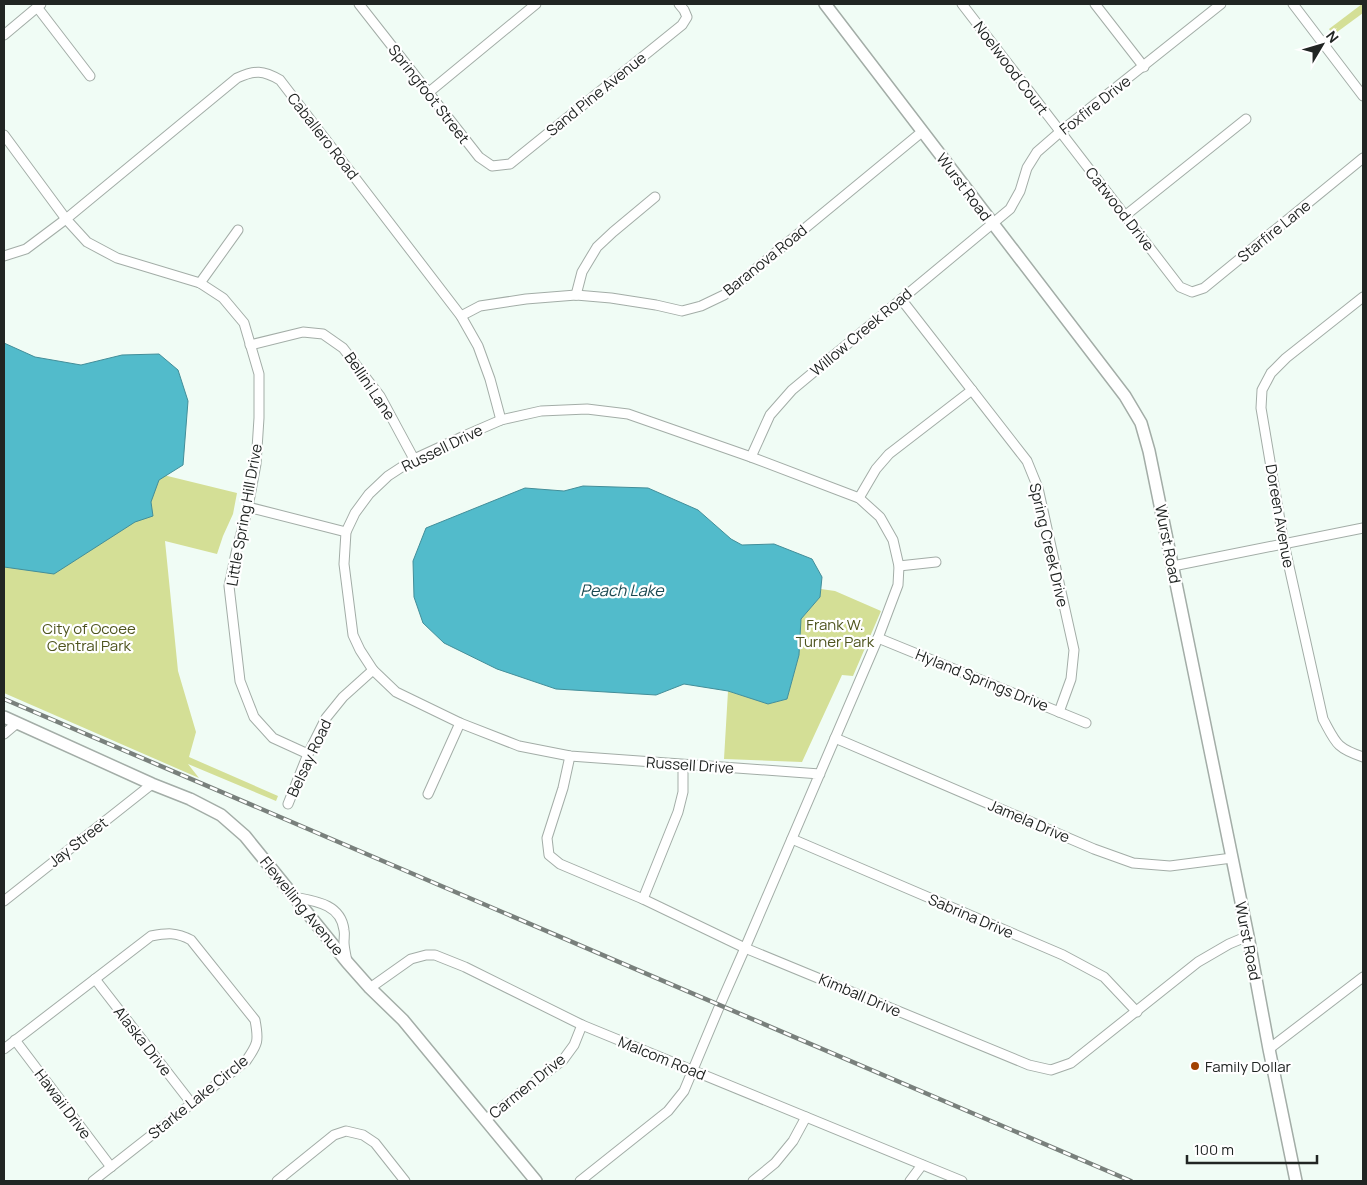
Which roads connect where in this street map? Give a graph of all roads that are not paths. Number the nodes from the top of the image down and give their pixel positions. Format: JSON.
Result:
{"nodes":[{"id":1,"x":536,"y":4,"type":"edge"},
{"id":2,"x":679,"y":4,"type":"edge"},
{"id":3,"x":825,"y":4,"type":"edge"},
{"id":4,"x":962,"y":4,"type":"edge"},
{"id":5,"x":1095,"y":4,"type":"edge"},
{"id":6,"x":1221,"y":4,"type":"edge"},
{"id":7,"x":1293,"y":4,"type":"edge"},
{"id":8,"x":40,"y":5,"type":"edge"},
{"id":9,"x":362,"y":5,"type":"edge"},
{"id":10,"x":4,"y":35,"type":"edge"},
{"id":11,"x":1144,"y":67,"type":"junction"},
{"id":12,"x":90,"y":76,"type":"dead end"},
{"id":13,"x":428,"y":93,"type":"junction"},
{"id":14,"x":1363,"y":96,"type":"edge"},
{"id":15,"x":1246,"y":119,"type":"dead end"},
{"id":16,"x":922,"y":131,"type":"junction"},
{"id":17,"x":1060,"y":132,"type":"junction"},
{"id":18,"x":4,"y":135,"type":"edge"},
{"id":19,"x":1363,"y":158,"type":"edge"},
{"id":20,"x":510,"y":164,"type":"joint"},
{"id":21,"x":655,"y":198,"type":"dead end"},
{"id":22,"x":1126,"y":215,"type":"junction"},
{"id":23,"x":66,"y":220,"type":"junction"},
{"id":24,"x":992,"y":223,"type":"junction"},
{"id":25,"x":238,"y":230,"type":"dead end"},
{"id":26,"x":4,"y":256,"type":"edge"},
{"id":27,"x":200,"y":283,"type":"junction"},
{"id":28,"x":1180,"y":287,"type":"joint"},
{"id":29,"x":576,"y":295,"type":"junction"},
{"id":30,"x":1363,"y":297,"type":"edge"},
{"id":31,"x":902,"y":299,"type":"junction"},
{"id":32,"x":461,"y":316,"type":"junction"},
{"id":33,"x":250,"y":345,"type":"junction"},
{"id":34,"x":972,"y":390,"type":"junction"},
{"id":35,"x":501,"y":420,"type":"junction"},
{"id":36,"x":751,"y":457,"type":"junction"},
{"id":37,"x":414,"y":459,"type":"junction"},
{"id":38,"x":859,"y":498,"type":"junction"},
{"id":39,"x":248,"y":507,"type":"junction"},
{"id":40,"x":1363,"y":528,"type":"edge"},
{"id":41,"x":346,"y":532,"type":"junction"},
{"id":42,"x":1284,"y":544,"type":"junction"},
{"id":43,"x":936,"y":562,"type":"dead end"},
{"id":44,"x":899,"y":566,"type":"junction"},
{"id":45,"x":1173,"y":566,"type":"junction"},
{"id":46,"x":878,"y":638,"type":"junction"},
{"id":47,"x":372,"y":670,"type":"junction"},
{"id":48,"x":1059,"y":712,"type":"junction"},
{"id":49,"x":4,"y":717,"type":"edge"},
{"id":50,"x":460,"y":723,"type":"junction"},
{"id":51,"x":1086,"y":723,"type":"dead end"},
{"id":52,"x":17,"y":724,"type":"junction"},
{"id":53,"x":4,"y":734,"type":"edge"},
{"id":54,"x":835,"y":738,"type":"junction"},
{"id":55,"x":308,"y":754,"type":"junction"},
{"id":56,"x":570,"y":756,"type":"junction"},
{"id":57,"x":1363,"y":757,"type":"edge"},
{"id":58,"x":683,"y":765,"type":"junction"},
{"id":59,"x":820,"y":774,"type":"junction"},
{"id":60,"x":152,"y":784,"type":"junction"},
{"id":61,"x":428,"y":794,"type":"dead end"},
{"id":62,"x":288,"y":804,"type":"dead end"},
{"id":63,"x":792,"y":840,"type":"junction"},
{"id":64,"x":1232,"y":858,"type":"junction"},
{"id":65,"x":294,"y":897,"type":"junction"},
{"id":66,"x":643,"y":899,"type":"junction"},
{"id":67,"x":4,"y":901,"type":"edge"},
{"id":68,"x":1248,"y":936,"type":"junction"},
{"id":69,"x":745,"y":948,"type":"junction"},
{"id":70,"x":348,"y":962,"type":"junction"},
{"id":71,"x":1363,"y":977,"type":"edge"},
{"id":72,"x":95,"y":979,"type":"junction"},
{"id":73,"x":370,"y":988,"type":"junction"},
{"id":74,"x":1136,"y":1012,"type":"junction"},
{"id":75,"x":582,"y":1025,"type":"junction"},
{"id":76,"x":15,"y":1040,"type":"junction"},
{"id":77,"x":4,"y":1049,"type":"edge"},
{"id":78,"x":1269,"y":1049,"type":"junction"},
{"id":79,"x":693,"y":1070,"type":"junction"},
{"id":80,"x":192,"y":1104,"type":"junction"},
{"id":81,"x":806,"y":1117,"type":"junction"},
{"id":82,"x":485,"y":1120,"type":"junction"},
{"id":83,"x":922,"y":1165,"type":"junction"},
{"id":84,"x":111,"y":1167,"type":"junction"},
{"id":85,"x":93,"y":1181,"type":"edge"},
{"id":86,"x":277,"y":1181,"type":"edge"},
{"id":87,"x":405,"y":1181,"type":"edge"},
{"id":88,"x":536,"y":1181,"type":"edge"},
{"id":89,"x":580,"y":1181,"type":"edge"},
{"id":90,"x":753,"y":1181,"type":"edge"},
{"id":91,"x":910,"y":1181,"type":"edge"},
{"id":92,"x":962,"y":1181,"type":"edge"},
{"id":93,"x":1296,"y":1181,"type":"edge"}],
"edges":[{"from":1,"to":13,"type":"street"},
{"from":2,"to":20,"type":"street","name":"Sand Pine Avenue"},
{"from":3,"to":16,"type":"street","name":"Wurst Road"},
{"from":4,"to":17,"type":"street","name":"Noelwood Court"},
{"from":5,"to":11,"type":"street"},
{"from":6,"to":11,"type":"street","name":"Foxfire Drive"},
{"from":7,"to":14,"type":"street"},
{"from":8,"to":10,"type":"street"},
{"from":8,"to":12,"type":"street"},
{"from":9,"to":13,"type":"street","name":"Springfoot Street"},
{"from":11,"to":17,"type":"street","name":"Foxfire Drive"},
{"from":13,"to":20,"type":"street","name":"Springfoot Street"},
{"from":15,"to":22,"type":"street"},
{"from":16,"to":24,"type":"street","name":"Wurst Road"},
{"from":16,"to":29,"type":"street","name":"Baranova Road"},
{"from":17,"to":22,"type":"street","name":"Catwood Drive"},
{"from":17,"to":24,"type":"street","name":"Foxfire Drive"},
{"from":18,"to":23,"type":"street","name":"Little Spring Hill Drive"},
{"from":19,"to":28,"type":"street","name":"Starfire Lane"},
{"from":21,"to":29,"type":"street"},
{"from":22,"to":28,"type":"street","name":"Catwood Drive"},
{"from":23,"to":26,"type":"street","name":"Caballero Road"},
{"from":23,"to":27,"type":"street","name":"Little Spring Hill Drive"},
{"from":23,"to":32,"type":"street","name":"Caballero Road"},
{"from":24,"to":31,"type":"street","name":"Willow Creek Road"},
{"from":24,"to":45,"type":"street","name":"Wurst Road"},
{"from":25,"to":27,"type":"street"},
{"from":27,"to":33,"type":"street","name":"Little Spring Hill Drive"},
{"from":29,"to":32,"type":"street","name":"Baranova Road"},
{"from":30,"to":42,"type":"street","name":"Doreen Avenue"},
{"from":31,"to":34,"type":"street","name":"Spring Creek Drive"},
{"from":31,"to":36,"type":"street","name":"Willow Creek Road"},
{"from":32,"to":35,"type":"street","name":"Caballero Road"},
{"from":33,"to":37,"type":"street","name":"Bellini Lane"},
{"from":33,"to":39,"type":"street","name":"Little Spring Hill Drive"},
{"from":34,"to":38,"type":"street"},
{"from":34,"to":48,"type":"street","name":"Spring Creek Drive"},
{"from":35,"to":36,"type":"street","name":"Russell Drive"},
{"from":35,"to":37,"type":"street","name":"Russell Drive"},
{"from":36,"to":38,"type":"street","name":"Russell Drive"},
{"from":37,"to":41,"type":"street","name":"Russell Drive"},
{"from":38,"to":44,"type":"street","name":"Russell Drive"},
{"from":39,"to":41,"type":"street"},
{"from":39,"to":55,"type":"street","name":"Little Spring Hill Drive"},
{"from":40,"to":42,"type":"street"},
{"from":41,"to":47,"type":"street","name":"Russell Drive"},
{"from":42,"to":45,"type":"street"},
{"from":42,"to":57,"type":"street","name":"Doreen Avenue"},
{"from":43,"to":44,"type":"street"},
{"from":44,"to":46,"type":"street","name":"Russell Drive"},
{"from":45,"to":64,"type":"street","name":"Wurst Road"},
{"from":46,"to":48,"type":"street","name":"Hyland Springs Drive"},
{"from":46,"to":54,"type":"street","name":"Russell Drive"},
{"from":47,"to":50,"type":"street","name":"Russell Drive"},
{"from":47,"to":55,"type":"street","name":"Belsay Road"},
{"from":48,"to":51,"type":"street","name":"Hyland Springs Drive"},
{"from":49,"to":52,"type":"street","name":"Flewelling Avenue"},
{"from":50,"to":56,"type":"street","name":"Russell Drive"},
{"from":50,"to":61,"type":"street"},
{"from":52,"to":53,"type":"street"},
{"from":52,"to":60,"type":"street","name":"Flewelling Avenue"},
{"from":54,"to":59,"type":"street","name":"Russell Drive"},
{"from":54,"to":64,"type":"street","name":"Jamela Drive"},
{"from":55,"to":62,"type":"street","name":"Belsay Road"},
{"from":56,"to":58,"type":"street","name":"Russell Drive"},
{"from":56,"to":66,"type":"street","name":"Kimball Drive"},
{"from":58,"to":59,"type":"street","name":"Russell Drive"},
{"from":58,"to":66,"type":"street"},
{"from":59,"to":63,"type":"street","name":"Russell Drive"},
{"from":60,"to":65,"type":"street","name":"Flewelling Avenue"},
{"from":60,"to":67,"type":"street","name":"Jay Street"},
{"from":63,"to":69,"type":"street","name":"Russell Drive"},
{"from":63,"to":74,"type":"street","name":"Sabrina Drive"},
{"from":64,"to":68,"type":"street","name":"Wurst Road"},
{"from":65,"to":70,"type":"street","name":"Flewelling Avenue"},
{"from":65,"to":70,"type":"street"},
{"from":66,"to":69,"type":"street","name":"Kimball Drive"},
{"from":68,"to":74,"type":"street","name":"Kimball Drive"},
{"from":68,"to":78,"type":"street","name":"Wurst Road"},
{"from":69,"to":74,"type":"street","name":"Kimball Drive"},
{"from":69,"to":79,"type":"street","name":"Russell Drive"},
{"from":70,"to":73,"type":"street","name":"Flewelling Avenue"},
{"from":71,"to":78,"type":"street"},
{"from":72,"to":76,"type":"street","name":"Starke Lake Circle"},
{"from":72,"to":80,"type":"street","name":"Alaska Drive"},
{"from":72,"to":80,"type":"street","name":"Starke Lake Circle"},
{"from":73,"to":75,"type":"street","name":"Malcom Road"},
{"from":73,"to":82,"type":"street","name":"Flewelling Avenue"},
{"from":75,"to":79,"type":"street","name":"Malcom Road"},
{"from":75,"to":82,"type":"street","name":"Carmen Drive"},
{"from":76,"to":77,"type":"street","name":"Starke Lake Circle"},
{"from":76,"to":84,"type":"street","name":"Hawaii Drive"},
{"from":78,"to":93,"type":"street","name":"Wurst Road"},
{"from":79,"to":81,"type":"street","name":"Malcom Road"},
{"from":79,"to":89,"type":"street","name":"Russell Drive"},
{"from":80,"to":84,"type":"street","name":"Starke Lake Circle"},
{"from":81,"to":83,"type":"street","name":"Malcom Road"},
{"from":81,"to":90,"type":"street"},
{"from":82,"to":88,"type":"street","name":"Flewelling Avenue"},
{"from":83,"to":91,"type":"street"},
{"from":83,"to":92,"type":"street","name":"Malcom Road"},
{"from":84,"to":85,"type":"street","name":"Starke Lake Circle"},
{"from":86,"to":87,"type":"street"}]}
